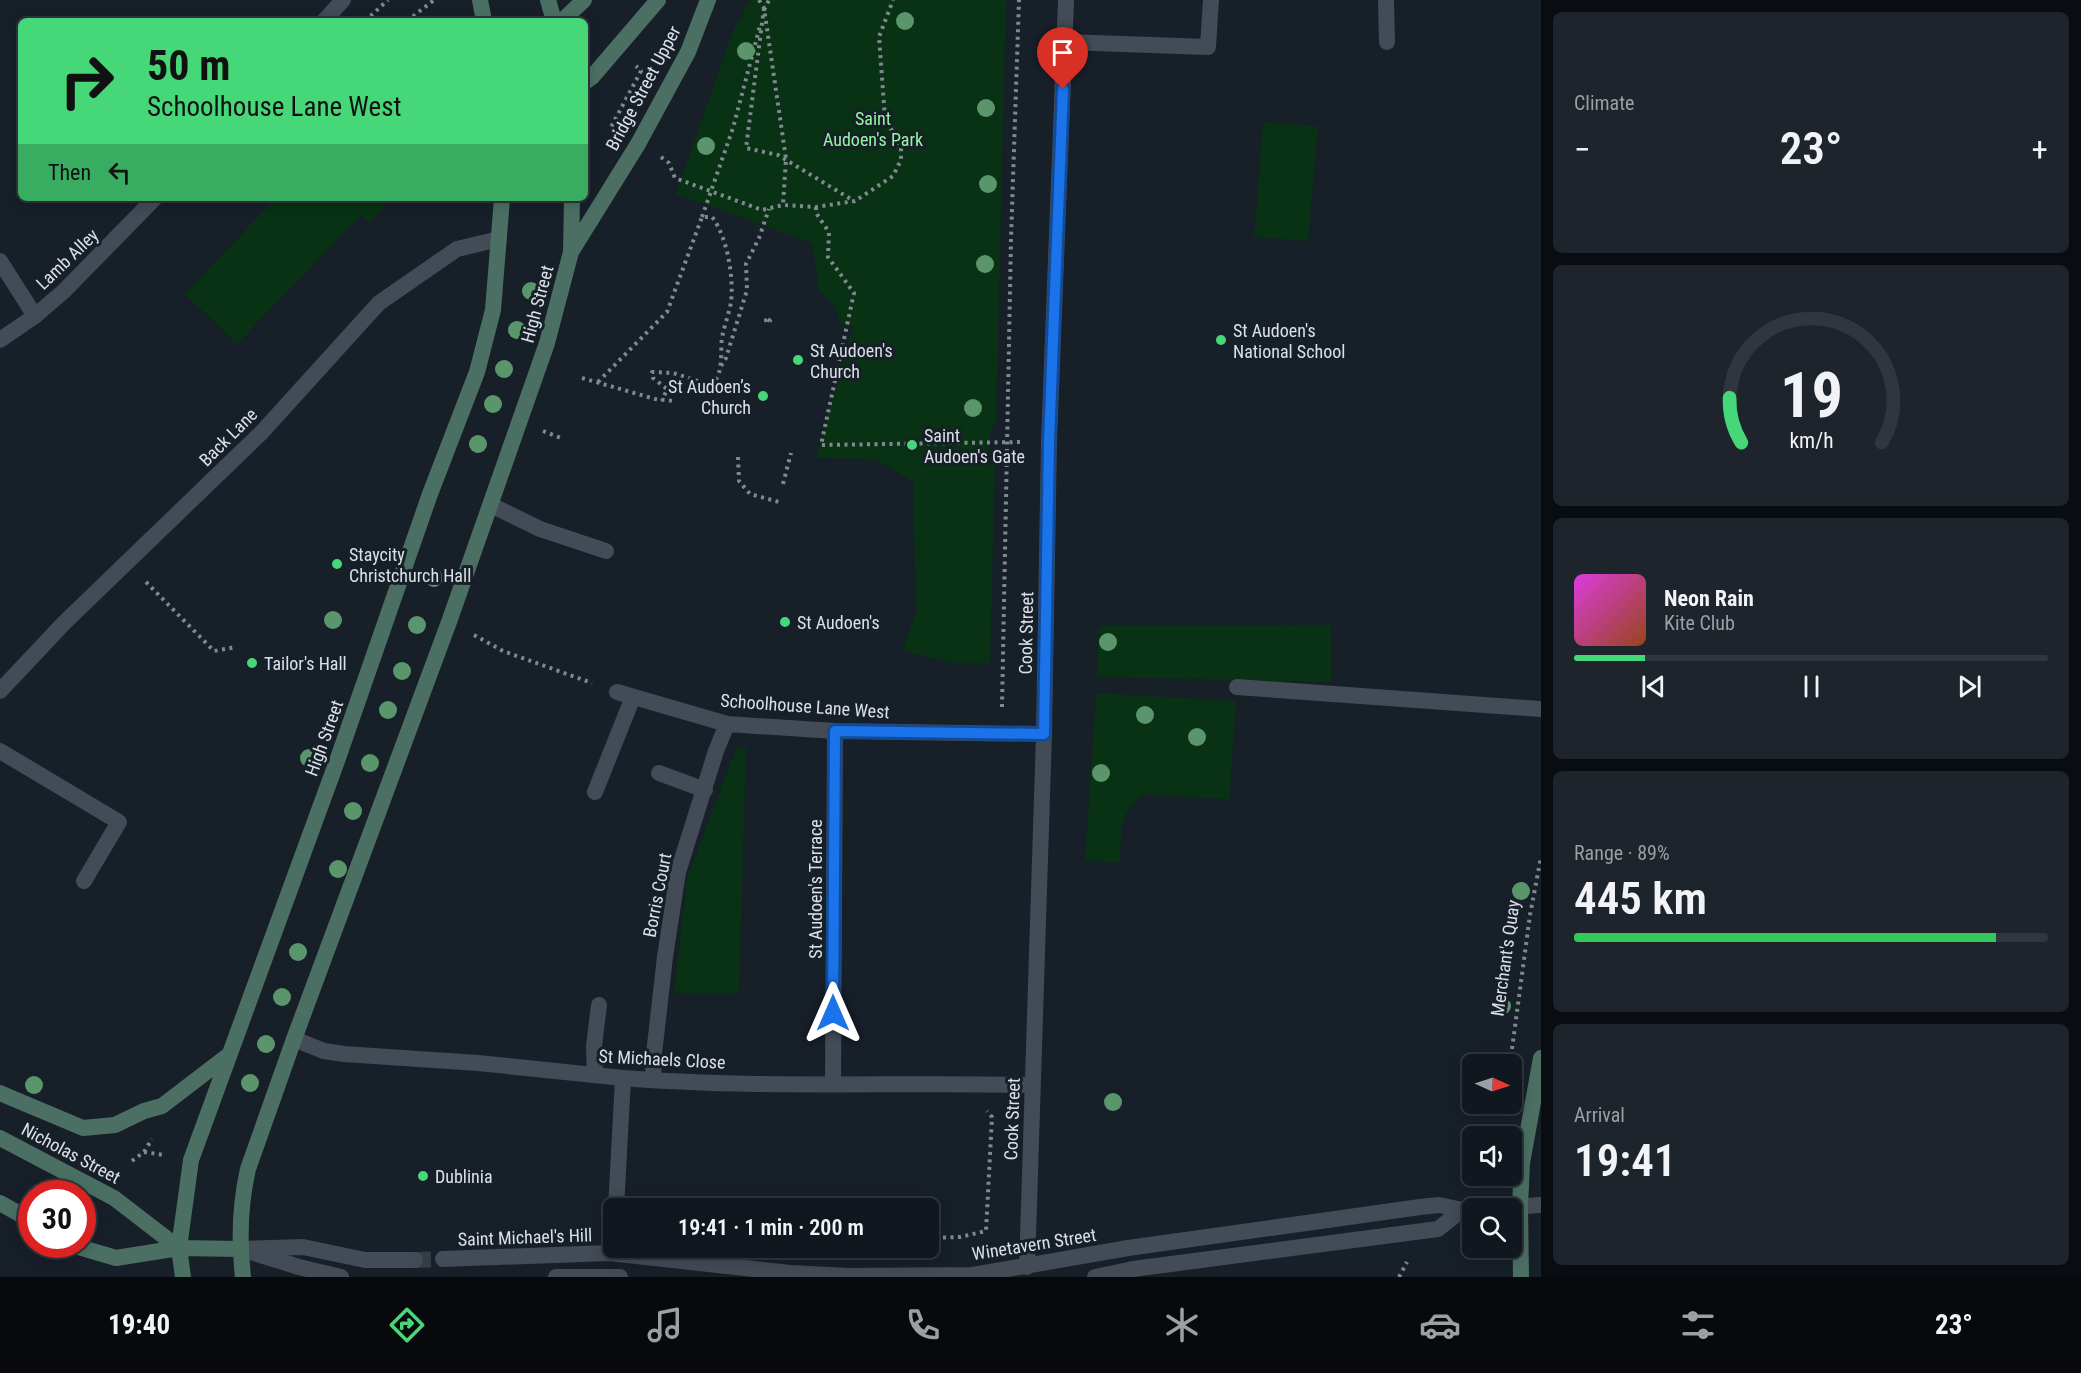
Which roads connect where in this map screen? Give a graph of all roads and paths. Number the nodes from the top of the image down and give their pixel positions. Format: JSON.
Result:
{"nodes":[{"id":1,"x":343,"y":0,"type":"edge"},
{"id":2,"x":388,"y":0,"type":"edge"},
{"id":3,"x":434,"y":0,"type":"edge"},
{"id":4,"x":480,"y":0,"type":"edge"},
{"id":5,"x":549,"y":0,"type":"edge"},
{"id":6,"x":584,"y":0,"type":"edge"},
{"id":7,"x":658,"y":0,"type":"edge"},
{"id":8,"x":708,"y":0,"type":"edge"},
{"id":9,"x":759,"y":0,"type":"edge"},
{"id":10,"x":769,"y":0,"type":"edge"},
{"id":11,"x":893,"y":0,"type":"edge"},
{"id":12,"x":1019,"y":0,"type":"edge"},
{"id":13,"x":1066,"y":0,"type":"edge"},
{"id":14,"x":1211,"y":0,"type":"edge"},
{"id":15,"x":1386,"y":0,"type":"edge"},
{"id":16,"x":764,"y":8,"type":"junction"},
{"id":17,"x":327,"y":18,"type":"edge"},
{"id":18,"x":368,"y":18,"type":"edge"},
{"id":19,"x":411,"y":18,"type":"edge"},
{"id":20,"x":483,"y":18,"type":"edge"},
{"id":21,"x":553,"y":18,"type":"edge"},
{"id":22,"x":565,"y":18,"type":"edge"},
{"id":23,"x":1065,"y":42,"type":"junction"},
{"id":24,"x":1387,"y":42,"type":"dead end"},
{"id":25,"x":634,"y":63,"type":"dead end"},
{"id":26,"x":588,"y":79,"type":"edge"},
{"id":27,"x":621,"y":136,"type":"dead end"},
{"id":28,"x":653,"y":152,"type":"dead end"},
{"id":29,"x":711,"y":192,"type":"junction"},
{"id":30,"x":152,"y":201,"type":"edge"},
{"id":31,"x":502,"y":201,"type":"edge"},
{"id":32,"x":572,"y":201,"type":"edge"},
{"id":33,"x":855,"y":201,"type":"junction"},
{"id":34,"x":783,"y":206,"type":"junction"},
{"id":35,"x":816,"y":207,"type":"junction"},
{"id":36,"x":770,"y":208,"type":"junction"},
{"id":37,"x":702,"y":217,"type":"junction"},
{"id":38,"x":499,"y":239,"type":"junction"},
{"id":39,"x":570,"y":252,"type":"junction"},
{"id":40,"x":0,"y":261,"type":"edge"},
{"id":41,"x":35,"y":316,"type":"junction"},
{"id":42,"x":0,"y":340,"type":"edge"},
{"id":43,"x":720,"y":367,"type":"junction"},
{"id":44,"x":582,"y":378,"type":"dead end"},
{"id":45,"x":598,"y":382,"type":"junction"},
{"id":46,"x":662,"y":401,"type":"junction"},
{"id":47,"x":673,"y":402,"type":"dead end"},
{"id":48,"x":1049,"y":441,"type":"junction"},
{"id":49,"x":1007,"y":442,"type":"junction"},
{"id":50,"x":791,"y":453,"type":"dead end"},
{"id":51,"x":738,"y":457,"type":"dead end"},
{"id":52,"x":783,"y":484,"type":"dead end"},
{"id":53,"x":779,"y":502,"type":"dead end"},
{"id":54,"x":491,"y":505,"type":"junction"},
{"id":55,"x":606,"y":551,"type":"dead end"},
{"id":56,"x":145,"y":581,"type":"dead end"},
{"id":57,"x":236,"y":647,"type":"dead end"},
{"id":58,"x":503,"y":651,"type":"dead end"},
{"id":59,"x":1237,"y":687,"type":"dead end"},
{"id":60,"x":0,"y":691,"type":"edge"},
{"id":61,"x":625,"y":695,"type":"junction"},
{"id":62,"x":1541,"y":709,"type":"edge"},
{"id":63,"x":727,"y":724,"type":"junction"},
{"id":64,"x":835,"y":731,"type":"junction"},
{"id":65,"x":1001,"y":733,"type":"junction"},
{"id":66,"x":1044,"y":734,"type":"junction"},
{"id":67,"x":0,"y":750,"type":"edge"},
{"id":68,"x":659,"y":773,"type":"dead end"},
{"id":69,"x":705,"y":790,"type":"junction"},
{"id":70,"x":595,"y":792,"type":"dead end"},
{"id":71,"x":1541,"y":857,"type":"edge"},
{"id":72,"x":84,"y":881,"type":"dead end"},
{"id":73,"x":599,"y":1005,"type":"dead end"},
{"id":74,"x":294,"y":1039,"type":"junction"},
{"id":75,"x":1512,"y":1053,"type":"dead end"},
{"id":76,"x":227,"y":1057,"type":"junction"},
{"id":77,"x":1541,"y":1058,"type":"edge"},
{"id":78,"x":596,"y":1075,"type":"junction"},
{"id":79,"x":623,"y":1078,"type":"junction"},
{"id":80,"x":653,"y":1080,"type":"junction"},
{"id":81,"x":833,"y":1084,"type":"junction"},
{"id":82,"x":1032,"y":1085,"type":"junction"},
{"id":83,"x":0,"y":1093,"type":"edge"},
{"id":84,"x":981,"y":1103,"type":"dead end"},
{"id":85,"x":0,"y":1138,"type":"edge"},
{"id":86,"x":153,"y":1138,"type":"dead end"},
{"id":87,"x":144,"y":1152,"type":"junction"},
{"id":88,"x":166,"y":1155,"type":"dead end"},
{"id":89,"x":132,"y":1161,"type":"dead end"},
{"id":90,"x":643,"y":1191,"type":"dead end"},
{"id":91,"x":617,"y":1198,"type":"edge"},
{"id":92,"x":642,"y":1198,"type":"edge"},
{"id":93,"x":1520,"y":1198,"type":"edge"},
{"id":94,"x":0,"y":1203,"type":"edge"},
{"id":95,"x":1541,"y":1205,"type":"edge"},
{"id":96,"x":1522,"y":1207,"type":"edge"},
{"id":97,"x":1462,"y":1209,"type":"edge"},
{"id":98,"x":18,"y":1213,"type":"edge"},
{"id":99,"x":1462,"y":1214,"type":"edge"},
{"id":100,"x":939,"y":1238,"type":"edge"},
{"id":101,"x":179,"y":1248,"type":"junction"},
{"id":102,"x":240,"y":1249,"type":"junction"},
{"id":103,"x":96,"y":1252,"type":"edge"},
{"id":104,"x":603,"y":1253,"type":"edge"},
{"id":105,"x":654,"y":1258,"type":"edge"},
{"id":106,"x":1521,"y":1258,"type":"edge"},
{"id":107,"x":415,"y":1260,"type":"tunnel mouth"},
{"id":108,"x":443,"y":1260,"type":"tunnel mouth"},
{"id":109,"x":1027,"y":1272,"type":"edge"},
{"id":110,"x":1005,"y":1274,"type":"edge"},
{"id":111,"x":614,"y":1276,"type":"edge"},
{"id":112,"x":183,"y":1277,"type":"edge"},
{"id":113,"x":243,"y":1277,"type":"edge"},
{"id":114,"x":341,"y":1277,"type":"edge"},
{"id":115,"x":556,"y":1277,"type":"edge"},
{"id":116,"x":1095,"y":1277,"type":"edge"},
{"id":117,"x":1521,"y":1277,"type":"edge"}],
"edges":[{"from":1,"to":17,"type":"street"},
{"from":2,"to":18,"type":"path"},
{"from":3,"to":19,"type":"path"},
{"from":4,"to":20,"type":"main road"},
{"from":5,"to":21,"type":"main road"},
{"from":6,"to":22,"type":"main road"},
{"from":7,"to":26,"type":"main road"},
{"from":8,"to":39,"type":"main road","name":"Bridge Street Upper"},
{"from":9,"to":16,"type":"path"},
{"from":10,"to":16,"type":"path"},
{"from":11,"to":33,"type":"path"},
{"from":12,"to":49,"type":"path"},
{"from":13,"to":23,"type":"street","name":"Cook Street"},
{"from":14,"to":23,"type":"street"},
{"from":15,"to":24,"type":"street"},
{"from":16,"to":29,"type":"path"},
{"from":16,"to":33,"type":"path"},
{"from":16,"to":34,"type":"path"},
{"from":23,"to":48,"type":"street","name":"Cook Street"},
{"from":25,"to":27,"type":"path"},
{"from":28,"to":29,"type":"path"},
{"from":29,"to":36,"type":"path"},
{"from":29,"to":37,"type":"path"},
{"from":30,"to":41,"type":"street","name":"Lamb Alley"},
{"from":31,"to":38,"type":"main road","name":"High Street"},
{"from":32,"to":39,"type":"main road"},
{"from":33,"to":35,"type":"path"},
{"from":34,"to":35,"type":"path"},
{"from":34,"to":36,"type":"path"},
{"from":35,"to":49,"type":"path"},
{"from":36,"to":43,"type":"path"},
{"from":37,"to":43,"type":"path"},
{"from":37,"to":45,"type":"path"},
{"from":38,"to":60,"type":"street","name":"Back Lane"},
{"from":38,"to":76,"type":"main road","name":"High Street"},
{"from":39,"to":54,"type":"main road","name":"High Street"},
{"from":40,"to":41,"type":"street"},
{"from":41,"to":42,"type":"street","name":"Lamb Alley"},
{"from":43,"to":46,"type":"path"},
{"from":44,"to":45,"type":"path"},
{"from":45,"to":46,"type":"path"},
{"from":46,"to":47,"type":"path"},
{"from":48,"to":49,"type":"path"},
{"from":48,"to":66,"type":"street","name":"Cook Street"},
{"from":49,"to":65,"type":"path"},
{"from":50,"to":52,"type":"path"},
{"from":51,"to":53,"type":"path"},
{"from":54,"to":55,"type":"street"},
{"from":54,"to":74,"type":"main road","name":"High Street"},
{"from":56,"to":57,"type":"path"},
{"from":58,"to":61,"type":"path"},
{"from":59,"to":62,"type":"street"},
{"from":61,"to":63,"type":"street","name":"Schoolhouse Lane West"},
{"from":61,"to":70,"type":"street"},
{"from":63,"to":64,"type":"street","name":"Schoolhouse Lane West"},
{"from":63,"to":69,"type":"street","name":"Borris Court"},
{"from":64,"to":65,"type":"street","name":"Schoolhouse Lane West"},
{"from":64,"to":81,"type":"street","name":"St Audoen's Terrace"},
{"from":65,"to":66,"type":"street","name":"Schoolhouse Lane West"},
{"from":66,"to":82,"type":"street","name":"Cook Street"},
{"from":67,"to":72,"type":"street"},
{"from":68,"to":69,"type":"street"},
{"from":69,"to":80,"type":"street","name":"Borris Court"},
{"from":71,"to":75,"type":"path","name":"Merchant's Quay"},
{"from":73,"to":78,"type":"street"},
{"from":74,"to":78,"type":"street","name":"St Michaels Close"},
{"from":74,"to":102,"type":"main road","name":"High Street"},
{"from":76,"to":83,"type":"main road"},
{"from":76,"to":101,"type":"main road","name":"High Street"},
{"from":77,"to":93,"type":"main road"},
{"from":78,"to":79,"type":"street","name":"St Michaels Close"},
{"from":79,"to":80,"type":"street","name":"St Michaels Close"},
{"from":79,"to":91,"type":"street"},
{"from":80,"to":81,"type":"street","name":"St Michaels Close"},
{"from":81,"to":82,"type":"street","name":"St Michaels Close"},
{"from":82,"to":109,"type":"street","name":"Cook Street"},
{"from":84,"to":100,"type":"path"},
{"from":85,"to":101,"type":"main road","name":"Nicholas Street"},
{"from":86,"to":87,"type":"path"},
{"from":87,"to":88,"type":"path"},
{"from":87,"to":89,"type":"path"},
{"from":90,"to":92,"type":"path"},
{"from":94,"to":98,"type":"main road"},
{"from":95,"to":96,"type":"street"},
{"from":97,"to":109,"type":"street","name":"Winetavern Street"},
{"from":99,"to":116,"type":"street","name":"Winetavern Street"},
{"from":101,"to":102,"type":"main road"},
{"from":101,"to":103,"type":"main road"},
{"from":101,"to":112,"type":"main road","name":"High Street"},
{"from":102,"to":107,"type":"street"},
{"from":102,"to":113,"type":"main road","name":"High Street"},
{"from":102,"to":114,"type":"street"},
{"from":104,"to":108,"type":"street","name":"Saint Michael's Hill"},
{"from":105,"to":110,"type":"street","name":"Winetavern Street"},
{"from":106,"to":117,"type":"main road"},
{"from":109,"to":110,"type":"street","name":"Winetavern Street"},
{"from":111,"to":115,"type":"street"}]}
